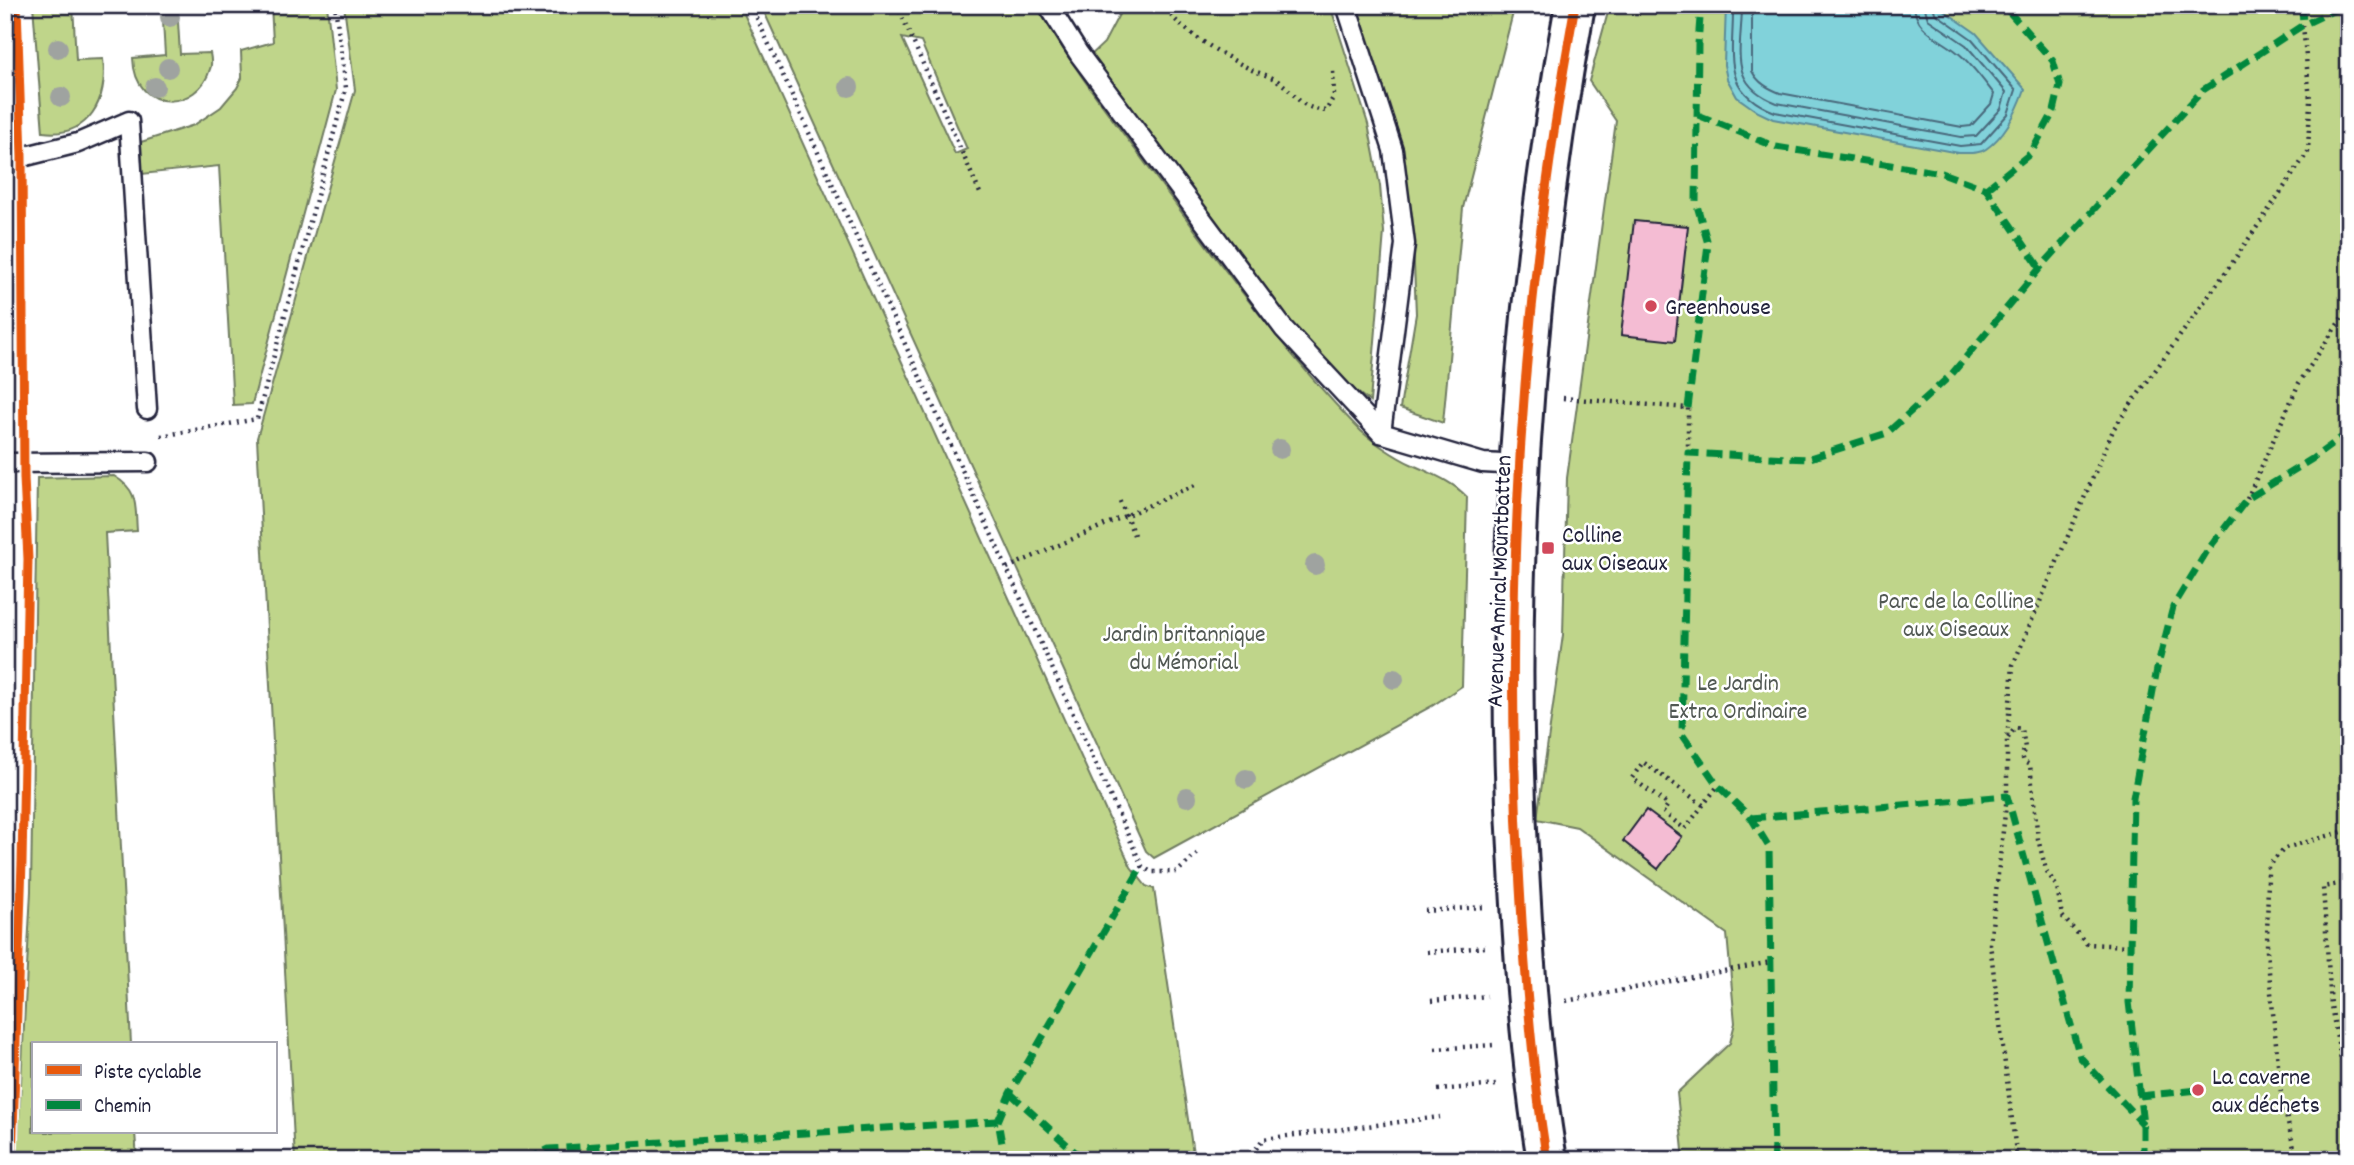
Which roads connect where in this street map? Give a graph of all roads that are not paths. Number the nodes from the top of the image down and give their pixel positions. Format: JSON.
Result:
{"nodes":[{"id":1,"x":1048,"y":5,"type":"edge"},
{"id":2,"x":1575,"y":5,"type":"edge"},
{"id":3,"x":1348,"y":10,"type":"edge"},
{"id":4,"x":5,"y":165,"type":"edge"},
{"id":5,"x":147,"y":409,"type":"dead end"},
{"id":6,"x":1381,"y":433,"type":"junction"},
{"id":7,"x":148,"y":462,"type":"dead end"},
{"id":8,"x":5,"y":463,"type":"edge"},
{"id":9,"x":1520,"y":465,"type":"junction"},
{"id":10,"x":1547,"y":1160,"type":"edge"}],
"edges":[{"from":1,"to":6,"type":"lane"},
{"from":2,"to":9,"type":"street","name":"Avenue Amiral Mountbatten"},
{"from":3,"to":6,"type":"lane"},
{"from":4,"to":5,"type":"lane"},
{"from":6,"to":9,"type":"lane"},
{"from":7,"to":8,"type":"lane"},
{"from":9,"to":10,"type":"street","name":"Avenue Amiral Mountbatten"}]}
